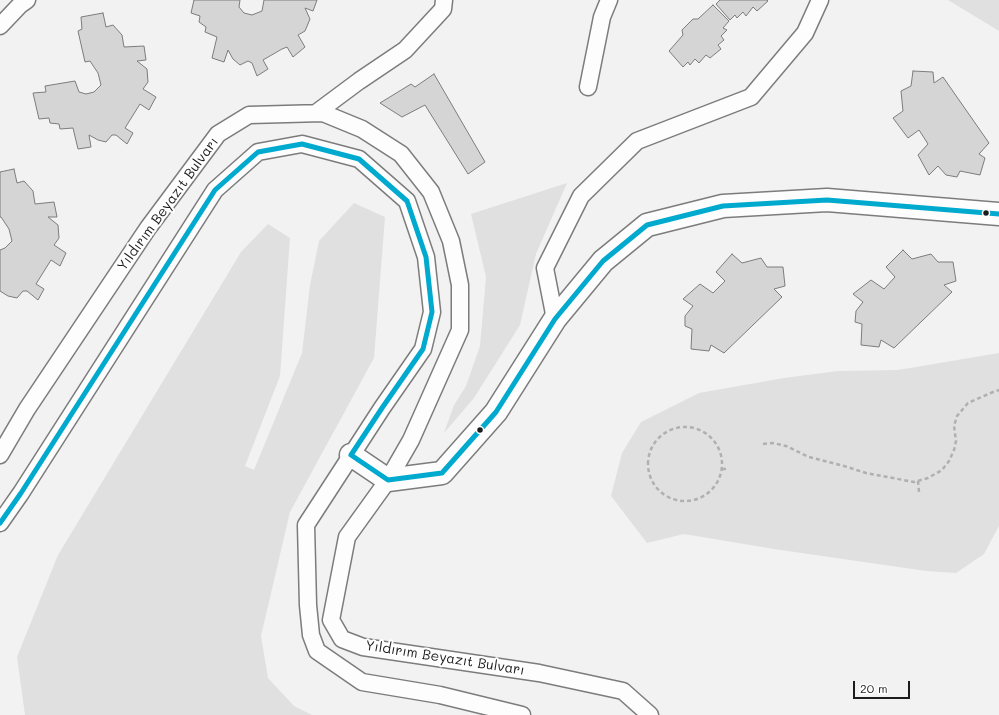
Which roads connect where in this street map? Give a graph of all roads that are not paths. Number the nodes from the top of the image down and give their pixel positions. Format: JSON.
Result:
{"nodes":[{"id":1,"x":27,"y":0,"type":"edge"},
{"id":2,"x":444,"y":0,"type":"edge"},
{"id":3,"x":608,"y":0,"type":"edge"},
{"id":4,"x":820,"y":0,"type":"edge"},
{"id":5,"x":0,"y":26,"type":"edge"},
{"id":6,"x":588,"y":87,"type":"dead end"},
{"id":7,"x":316,"y":113,"type":"junction"},
{"id":8,"x":999,"y":214,"type":"edge"},
{"id":9,"x":555,"y":319,"type":"junction"},
{"id":10,"x":0,"y":455,"type":"edge"},
{"id":11,"x":351,"y":455,"type":"junction"},
{"id":12,"x":388,"y":480,"type":"junction"},
{"id":13,"x":0,"y":523,"type":"edge"},
{"id":14,"x":522,"y":715,"type":"edge"},
{"id":15,"x":650,"y":715,"type":"edge"}],
"edges":[{"from":1,"to":5,"type":"street"},
{"from":2,"to":7,"type":"street"},
{"from":3,"to":6,"type":"street"},
{"from":4,"to":9,"type":"street"},
{"from":7,"to":10,"type":"street","name":"Yıldırım Beyazıt Bulvarı"},
{"from":7,"to":12,"type":"street","name":"Yıldırım Beyazıt Bulvarı"},
{"from":8,"to":9,"type":"street"},
{"from":9,"to":12,"type":"street"},
{"from":11,"to":12,"type":"street"},
{"from":11,"to":13,"type":"street"},
{"from":11,"to":14,"type":"street"},
{"from":12,"to":15,"type":"street","name":"Yıldırım Beyazıt Bulvarı"}]}
